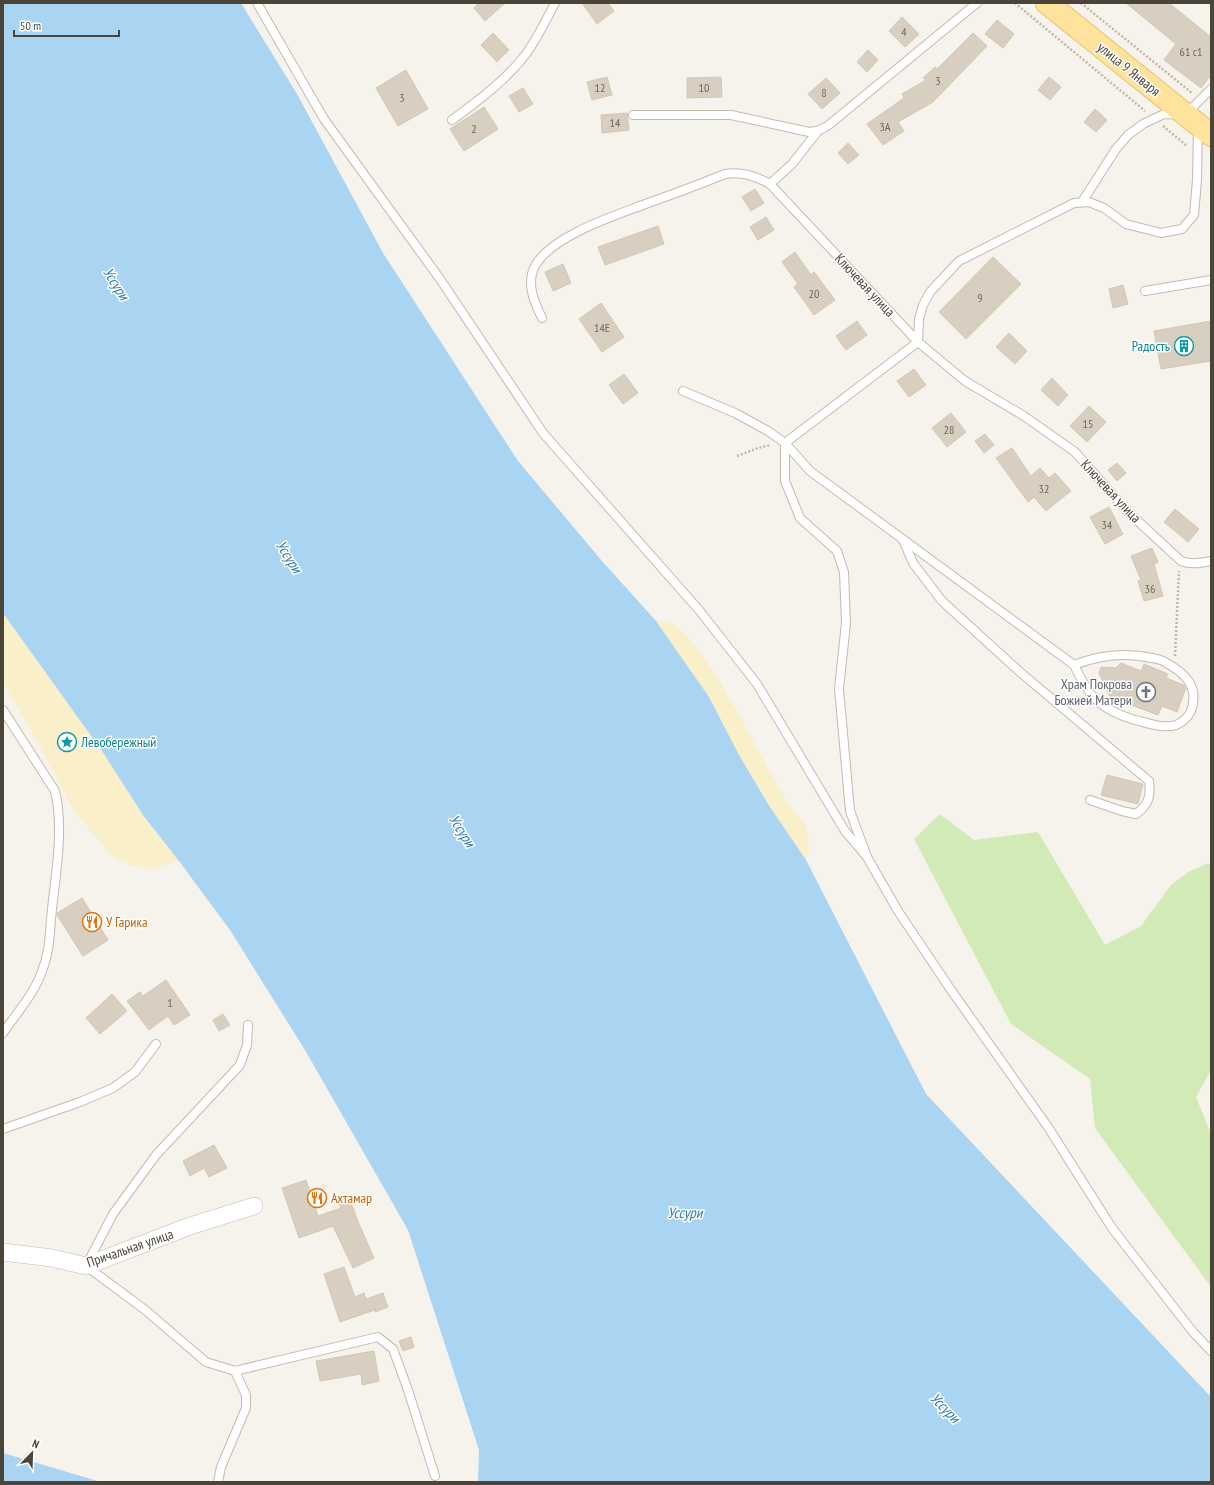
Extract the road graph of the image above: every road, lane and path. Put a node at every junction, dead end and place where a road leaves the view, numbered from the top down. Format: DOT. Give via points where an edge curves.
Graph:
graph roads {
  1 [pos="257,3"];
  2 [pos="555,3"];
  3 [pos="977,3"];
  4 [pos="1015,3"];
  5 [pos="1047,3"];
  6 [pos="1081,3"];
  7 [pos="1211,88"];
  8 [pos="1200,100"];
  9 [pos="633,115"];
  10 [pos="1154,119"];
  11 [pos="452,120"];
  12 [pos="1198,125"];
  13 [pos="818,131"];
  14 [pos="1197,155"];
  15 [pos="770,184"];
  16 [pos="1082,202"];
  17 [pos="1211,280"];
  18 [pos="1145,291"];
  19 [pos="542,318"];
  20 [pos="918,342"];
  21 [pos="682,391"];
  22 [pos="785,443"];
  23 [pos="758,448"];
  24 [pos="737,456"];
  25 [pos="903,539"];
  26 [pos="1211,561"];
  27 [pos="1178,577"];
  28 [pos="1175,657"];
  29 [pos="1074,665"];
  30 [pos="3,710"];
  31 [pos="1090,800"];
  32 [pos="867,857"];
  33 [pos="248,1025"];
  34 [pos="3,1032"];
  35 [pos="156,1044"];
  36 [pos="3,1129"];
  37 [pos="254,1206"];
  38 [pos="3,1252"];
  39 [pos="86,1266"];
  40 [pos="1211,1351"];
  41 [pos="235,1371"];
  42 [pos="435,1476"];
  43 [pos="218,1482"];
  1 -- 32 [label="lane" via="324,119 440,279 543,433 694,604 758,684 845,831"];
  2 -- 11 [label="lane" via="526,54 484,96"];
  3 -- 13 [label="lane" via="836,120"];
  4 -- 10 [label="path"];
  5 -- 12 [label="main road, улица 9 Января"];
  6 -- 8 [label="path"];
  7 -- 8 [label="lane"];
  8 -- 12 [label="lane"];
  9 -- 13 [label="lane" via="731,115 809,132"];
  10 -- 12 [label="lane" via="1164,114"];
  10 -- 14 [label="path"];
  10 -- 16 [label="lane" via="1128,135"];
  12 -- 14 [label="lane"];
  13 -- 15 [label="lane" via="792,164"];
  14 -- 16 [label="lane" via="1194,215 1182,229 1161,233 1126,224 1104,208"];
  15 -- 19 [label="lane, Ключевая улица" via="743,173 725,174 585,227 548,250 536,265 532,276 532,293"];
  15 -- 20 [label="lane, Ключевая улица"];
  16 -- 20 [label="lane" via="1074,203 960,262 930,292 923,305 919,319"];
  17 -- 18 [label="lane"];
  20 -- 22 [label="lane"];
  20 -- 26 [label="lane, Ключевая улица" via="965,382 1024,416 1075,452 1127,511 1181,561 1196,564"];
  21 -- 22 [label="lane" via="735,413"];
  22 -- 25 [label="lane" via="810,471"];
  22 -- 32 [label="lane" via="785,481 800,518 837,551 844,572 846,623 839,689 850,811"];
  23 -- 24 [label="path"];
  25 -- 29 [label="lane"];
  25 -- 31 [label="lane" via="913,563 942,602 1148,781 1150,792 1144,808 1136,814"];
  27 -- 28 [label="path"];
  29 -- 29 [label="lane" via="1088,691 1100,704 1116,714 1159,726 1177,725 1189,715 1195,701 1192,686 1183,675 1162,660 1143,656 1111,655"];
  30 -- 34 [label="lane" via="55,791 59,822 48,956 32,991"];
  32 -- 40 [label="lane" via="898,911 1048,1127 1112,1228 1193,1332"];
  33 -- 39 [label="lane" via="240,1065 156,1155 112,1214"];
  35 -- 36 [label="lane" via="135,1072 113,1088"];
  37 -- 39 [label="street, Причальная улица" via="190,1226"];
  38 -- 39 [label="street, Причальная улица" via="52,1258"];
  39 -- 41 [label="lane" via="144,1309 206,1362"];
  41 -- 42 [label="lane" via="378,1338 393,1349"];
  41 -- 43 [label="lane" via="246,1395 246,1408 221,1467"];
}
